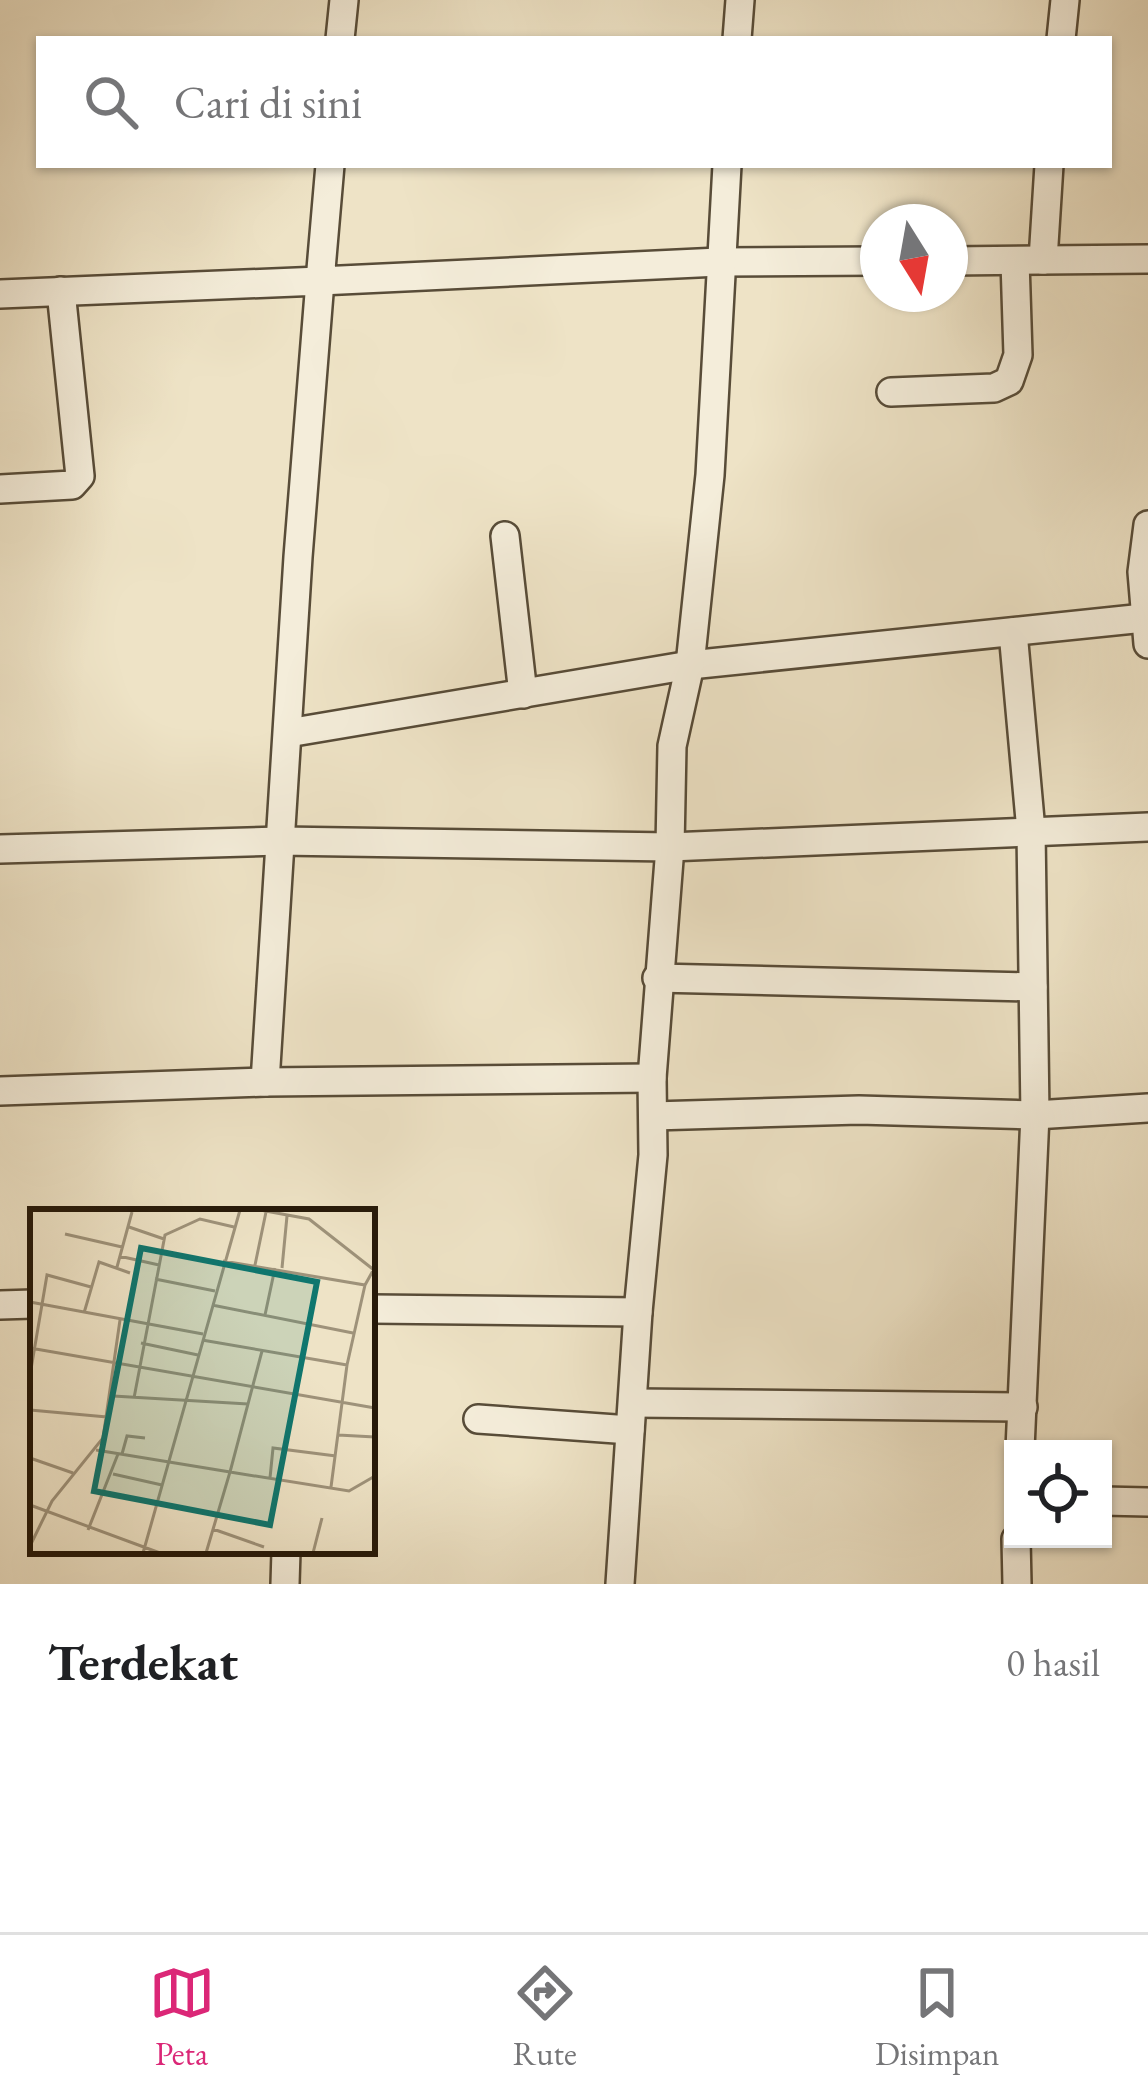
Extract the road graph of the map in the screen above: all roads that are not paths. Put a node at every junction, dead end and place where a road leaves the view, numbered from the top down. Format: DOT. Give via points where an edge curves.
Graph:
graph roads {
  1 [pos="344,0"];
  2 [pos="740,0"];
  3 [pos="1065,0"];
  4 [pos="340,36"];
  5 [pos="737,36"];
  6 [pos="1061,36"];
  7 [pos="330,168"];
  8 [pos="727,168"];
  9 [pos="1048,168"];
  10 [pos="1148,259"];
  11 [pos="860,261"];
  12 [pos="968,261"];
  13 [pos="1029,261"];
  14 [pos="719,262"];
  15 [pos="320,281"];
  16 [pos="61,291"];
  17 [pos="0,294"];
  18 [pos="891,392"];
  19 [pos="0,489"];
  20 [pos="1148,524"];
  21 [pos="505,536"];
  22 [pos="1146,631"];
  23 [pos="1013,632"];
  24 [pos="690,665"];
  25 [pos="523,694"];
  26 [pos="288,733"];
  27 [pos="1148,827"];
  28 [pos="1030,831"];
  29 [pos="280,841"];
  30 [pos="670,847"];
  31 [pos="0,849"];
  32 [pos="658,978"];
  33 [pos="1033,987"];
  34 [pos="652,1078"];
  35 [pos="265,1082"];
  36 [pos="0,1090"];
  37 [pos="1148,1108"];
  38 [pos="1035,1114"];
  39 [pos="653,1116"];
  40 [pos="30,1304"];
  41 [pos="0,1305"];
  42 [pos="375,1310"];
  43 [pos="638,1312"];
  44 [pos="1023,1407"];
  45 [pos="631,1416"];
  46 [pos="478,1419"];
  47 [pos="1021,1440"];
  48 [pos="1112,1501"];
  49 [pos="1148,1502"];
  50 [pos="1016,1548"];
  51 [pos="286,1554"];
  52 [pos="285,1584"];
  53 [pos="620,1584"];
  54 [pos="1017,1584"];
  1 -- 4 [label="street"];
  2 -- 5 [label="street"];
  3 -- 6 [label="street"];
  7 -- 15 [label="street"];
  8 -- 14 [label="street"];
  9 -- 13 [label="street"];
  10 -- 13 [label="street"];
  11 -- 14 [label="street"];
  12 -- 13 [label="street"];
  13 -- 18 [label="street" via="1009,381"];
  14 -- 15 [label="street"];
  14 -- 24 [label="street" via="710,475"];
  15 -- 16 [label="street"];
  15 -- 26 [label="street"];
  16 -- 17 [label="street"];
  16 -- 19 [label="street" via="80,476 71,485"];
  20 -- 22 [label="street"];
  21 -- 25 [label="street"];
  22 -- 23 [label="street"];
  23 -- 24 [label="street"];
  23 -- 28 [label="street"];
  24 -- 25 [label="street"];
  24 -- 30 [label="street" via="672,746"];
  25 -- 26 [label="street"];
  26 -- 29 [label="street"];
  27 -- 28 [label="street"];
  28 -- 30 [label="street"];
  28 -- 33 [label="street"];
  29 -- 30 [label="street"];
  29 -- 31 [label="street"];
  29 -- 35 [label="street"];
  30 -- 32 [label="street"];
  32 -- 33 [label="street"];
  32 -- 34 [label="street"];
  33 -- 38 [label="street"];
  34 -- 35 [label="street"];
  34 -- 39 [label="street"];
  35 -- 36 [label="street"];
  37 -- 38 [label="street"];
  38 -- 39 [label="street"];
  38 -- 44 [label="street"];
  39 -- 43 [label="street"];
  40 -- 41 [label="street"];
  42 -- 43 [label="street"];
  43 -- 45 [label="street"];
  44 -- 45 [label="street"];
  44 -- 47 [label="street"];
  45 -- 46 [label="street"];
  45 -- 53 [label="street"];
  48 -- 49 [label="street"];
  50 -- 54 [label="street"];
  51 -- 52 [label="street"];
}
